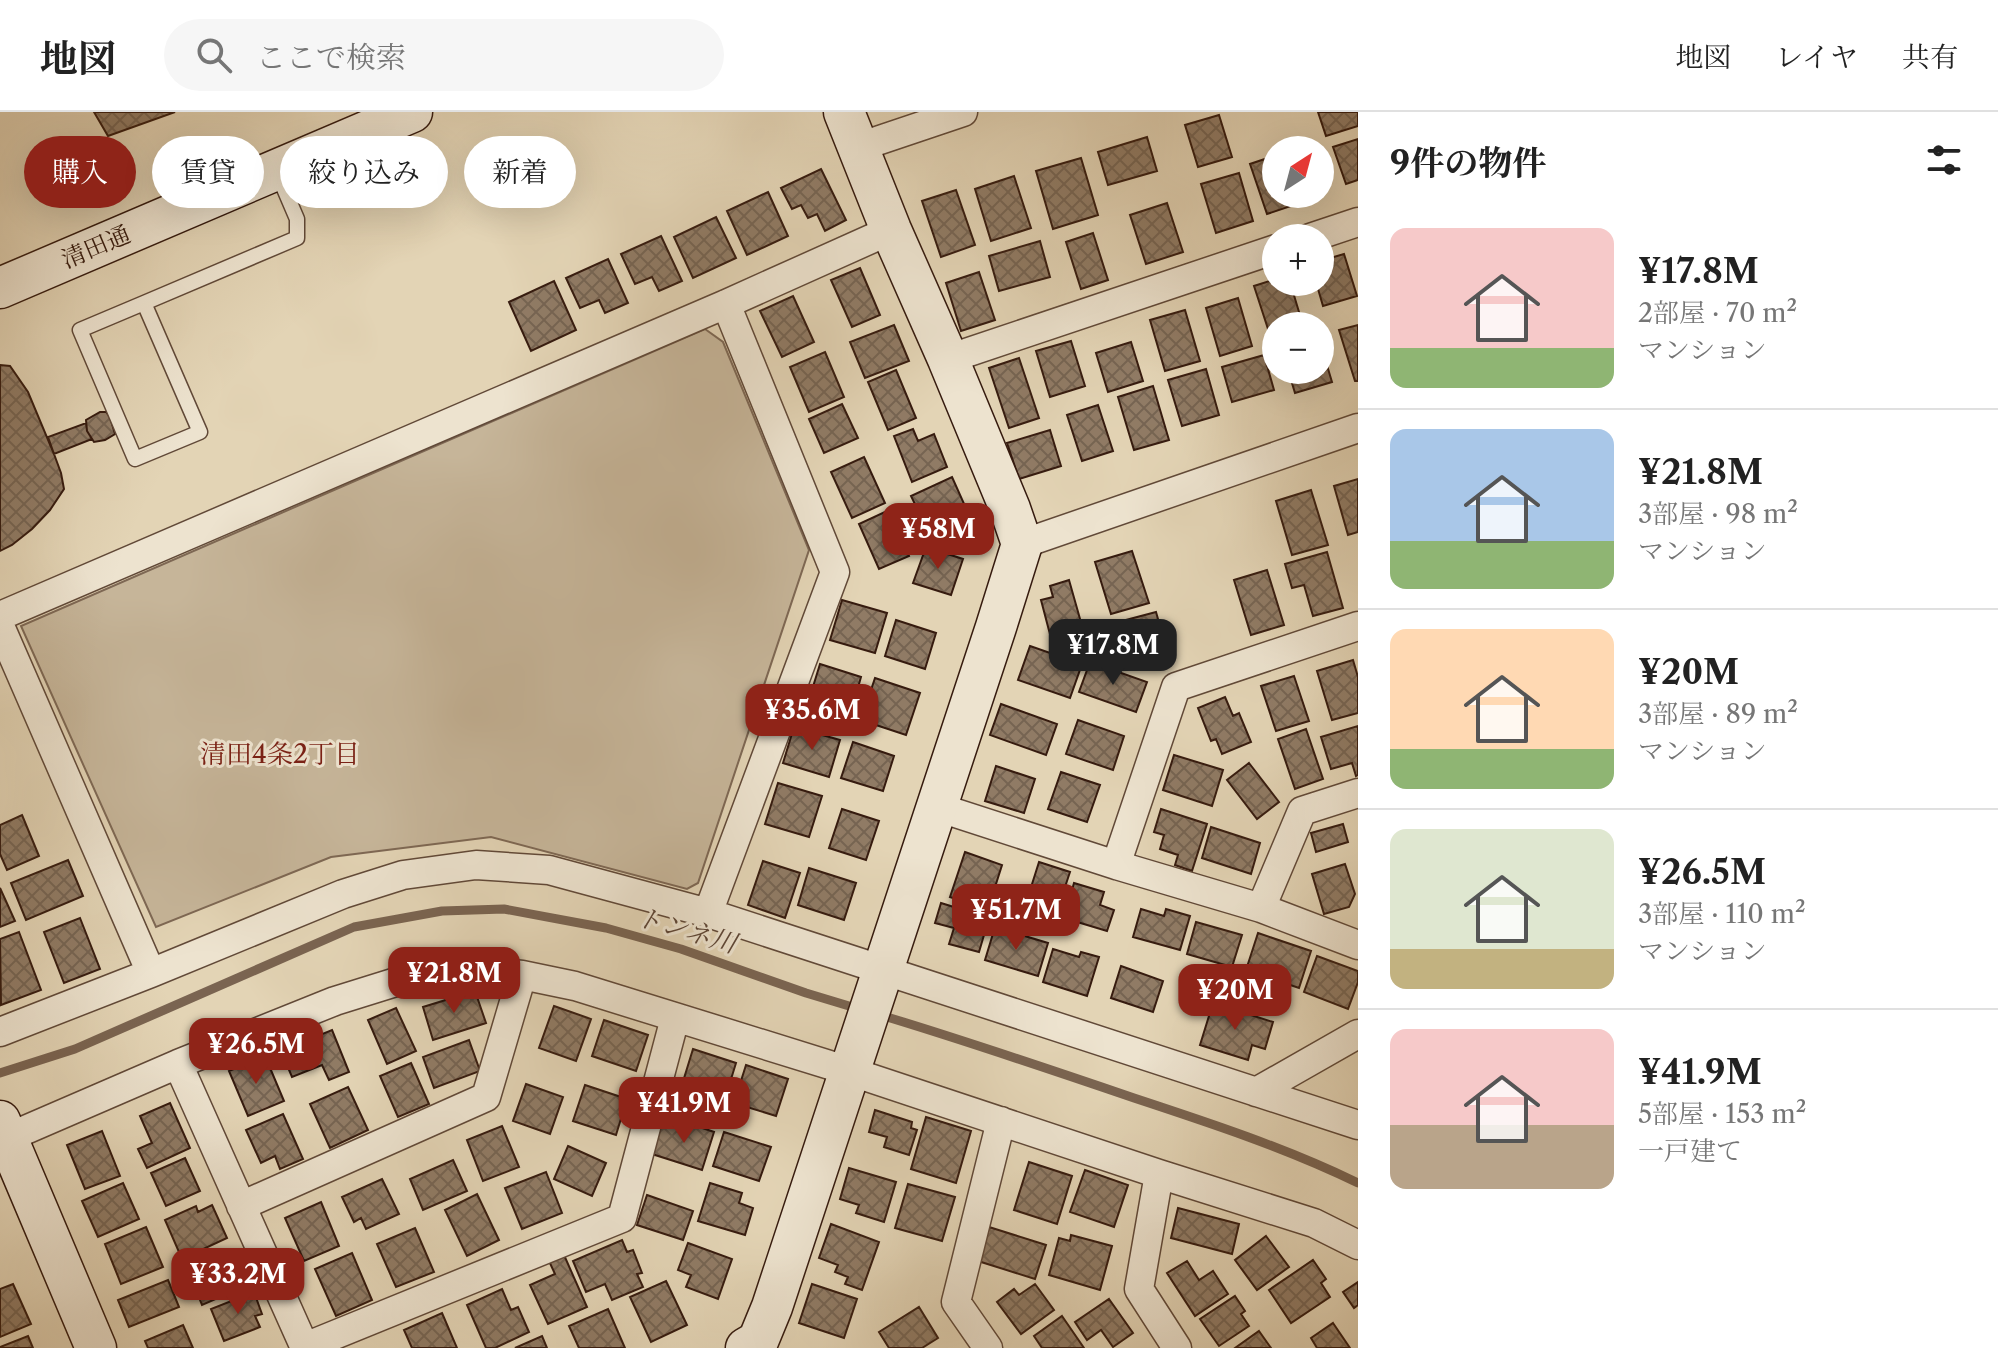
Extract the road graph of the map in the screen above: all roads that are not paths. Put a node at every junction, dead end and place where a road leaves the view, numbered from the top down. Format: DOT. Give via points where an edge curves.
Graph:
graph roads {
  1 [pos="412,112"];
  2 [pos="963,112"];
  3 [pos="851,130"];
  4 [pos="276,170"];
  5 [pos="1358,222"];
  6 [pos="891,230"];
  7 [pos="1334,230"];
  8 [pos="1262,254"];
  9 [pos="0,288"];
  10 [pos="144,303"];
  11 [pos="726,304"];
  12 [pos="948,359"];
  13 [pos="1358,428"];
  14 [pos="1022,544"];
  15 [pos="0,616"];
  16 [pos="0,626"];
  17 [pos="1358,626"];
  18 [pos="1358,793"];
  19 [pos="937,807"];
  20 [pos="1116,865"];
  21 [pos="1261,908"];
  22 [pos="708,913"];
  23 [pos="1358,945"];
  24 [pos="151,973"];
  25 [pos="522,975"];
  26 [pos="879,980"];
  27 [pos="675,1018"];
  28 [pos="0,1032"];
  29 [pos="1358,1034"];
  30 [pos="854,1056"];
  31 [pos="178,1064"];
  32 [pos="1256,1092"];
  33 [pos="1001,1121"];
  34 [pos="1358,1125"];
  35 [pos="2,1133"];
  36 [pos="1159,1174"];
  37 [pos="241,1206"];
  38 [pos="1358,1245"];
  39 [pos="756,1346"];
  40 [pos="96,1348"];
  41 [pos="305,1348"];
  42 [pos="988,1348"];
  43 [pos="1177,1348"];
  1 -- 4 [label="street, 清田通"];
  2 -- 3 [label="street"];
  3 -- 6 [label="street"];
  4 -- 9 [label="street, 清田通"];
  4 -- 10 [label="lane" via="297,219 297,238"];
  5 -- 7 [label="street"];
  6 -- 11 [label="street"];
  6 -- 12 [label="street"];
  8 -- 12 [label="street"];
  10 -- 10 [label="lane" via="200,432 135,459 80,330"];
  11 -- 15 [label="street"];
  11 -- 22 [label="street" via="835,572"];
  12 -- 14 [label="street"];
  13 -- 14 [label="street"];
  14 -- 19 [label="street"];
  16 -- 24 [label="street"];
  17 -- 20 [label="street" via="1176,687"];
  18 -- 21 [label="street" via="1302,811"];
  19 -- 20 [label="street"];
  19 -- 26 [label="street"];
  20 -- 21 [label="street"];
  21 -- 23 [label="street"];
  22 -- 24 [label="street" via="549,870 476,865 403,875 343,894"];
  22 -- 26 [label="street"];
  24 -- 28 [label="street"];
  25 -- 27 [label="street"];
  25 -- 31 [label="street" via="476,970 412,977 335,1001"];
  25 -- 37 [label="street" via="486,1097"];
  26 -- 30 [label="street"];
  26 -- 32 [label="street"];
  27 -- 30 [label="street"];
  27 -- 41 [label="street" via="622,1218"];
  29 -- 32 [label="street"];
  30 -- 33 [label="street"];
  30 -- 39 [label="street"];
  31 -- 35 [label="street"];
  31 -- 37 [label="street"];
  32 -- 34 [label="street"];
  33 -- 36 [label="street"];
  33 -- 42 [label="street" via="956,1302"];
  35 -- 40 [label="street"];
  36 -- 38 [label="street" via="1314,1223"];
  36 -- 43 [label="street" via="1139,1289"];
  37 -- 41 [label="street"];
}
